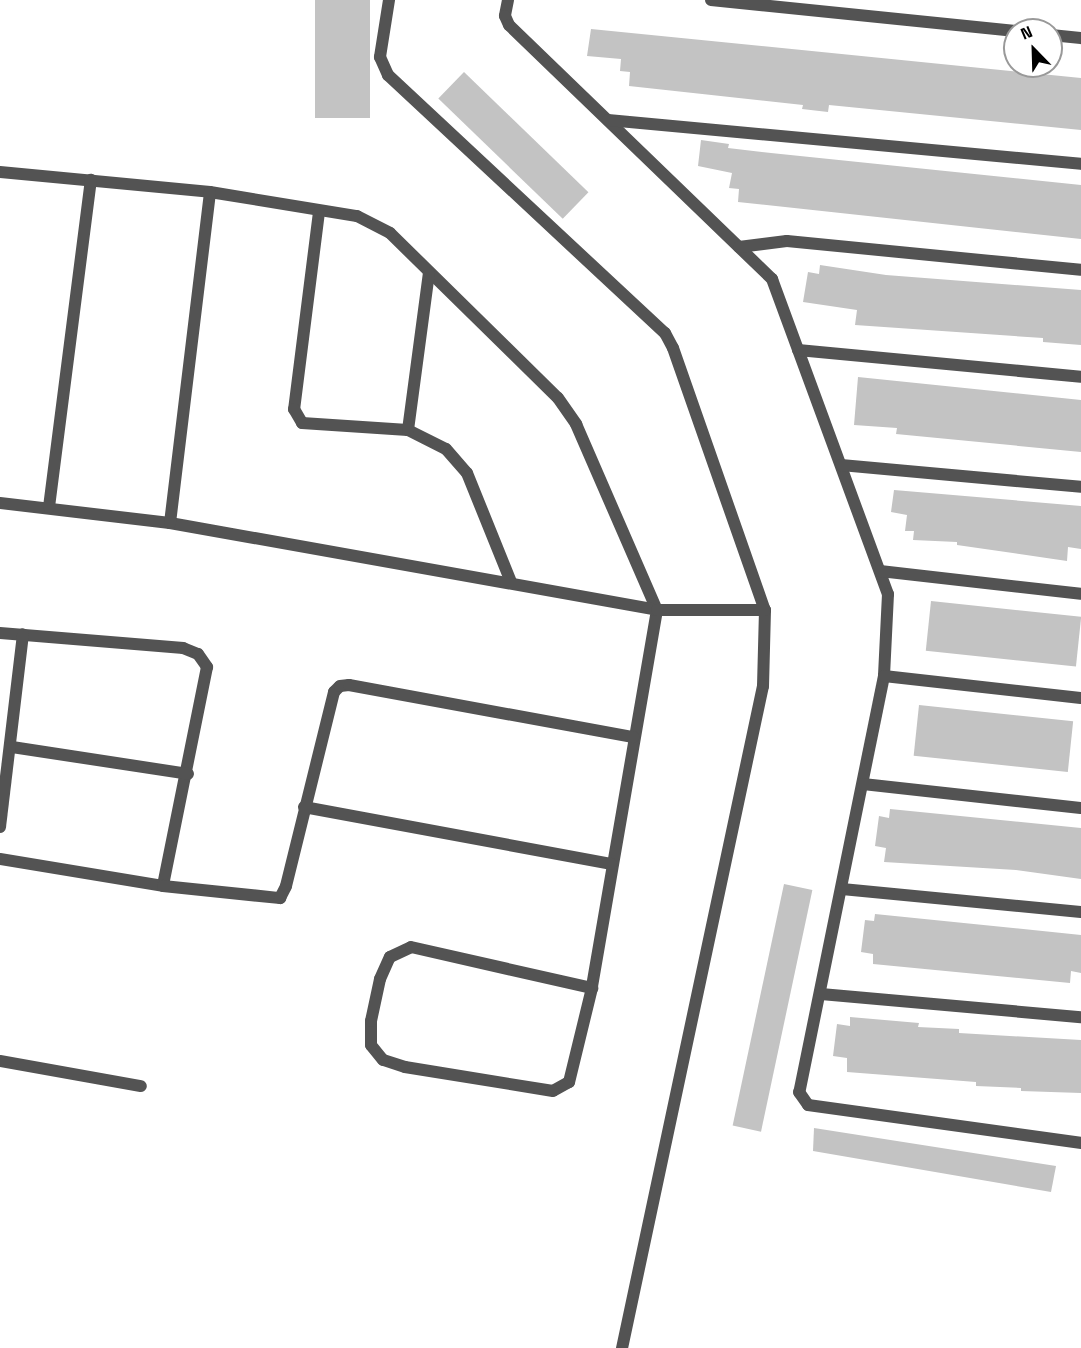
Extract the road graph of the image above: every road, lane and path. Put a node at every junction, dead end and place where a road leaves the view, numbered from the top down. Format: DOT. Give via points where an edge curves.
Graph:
graph roads {
  1 [pos="389,0"];
  2 [pos="508,0"];
  3 [pos="711,0"];
  4 [pos="1003,30"];
  5 [pos="1063,36"];
  6 [pos="1081,38"];
  7 [pos="608,120"];
  8 [pos="1081,164"];
  9 [pos="0,172"];
  10 [pos="91,180"];
  11 [pos="210,192"];
  12 [pos="319,212"];
  13 [pos="739,247"];
  14 [pos="1081,270"];
  15 [pos="429,273"];
  16 [pos="798,350"];
  17 [pos="1081,377"];
  18 [pos="408,430"];
  19 [pos="841,465"];
  20 [pos="1081,488"];
  21 [pos="0,503"];
  22 [pos="49,507"];
  23 [pos="170,523"];
  24 [pos="880,571"];
  25 [pos="511,582"];
  26 [pos="1081,594"];
  27 [pos="657,610"];
  28 [pos="765,610"];
  29 [pos="0,633"];
  30 [pos="23,634"];
  31 [pos="884,676"];
  32 [pos="1081,698"];
  33 [pos="633,737"];
  34 [pos="12,747"];
  35 [pos="188,774"];
  36 [pos="863,784"];
  37 [pos="304,807"];
  38 [pos="1081,808"];
  39 [pos="0,827"];
  40 [pos="0,859"];
  41 [pos="611,864"];
  42 [pos="163,886"];
  43 [pos="842,889"];
  44 [pos="1081,912"];
  45 [pos="592,988"];
  46 [pos="821,993"];
  47 [pos="1081,1017"];
  48 [pos="0,1061"];
  49 [pos="141,1086"];
  50 [pos="1081,1143"];
  51 [pos="622,1348"];
  1 -- 28 [label="street" via="380,57 388,75 664,333 674,348"];
  2 -- 7 [label="street" via="506,22"];
  3 -- 4 [label="street"];
  5 -- 6 [label="street"];
  7 -- 8 [label="street"];
  7 -- 13 [label="street"];
  9 -- 10 [label="street"];
  10 -- 11 [label="street"];
  10 -- 22 [label="street"];
  11 -- 12 [label="street"];
  11 -- 23 [label="street"];
  12 -- 15 [label="street" via="357,216 390,233"];
  12 -- 18 [label="street" via="294,409 302,423"];
  13 -- 14 [label="street" via="787,241"];
  13 -- 16 [label="street" via="772,279"];
  15 -- 18 [label="street"];
  15 -- 27 [label="street" via="558,398 576,423"];
  16 -- 17 [label="street"];
  16 -- 19 [label="street"];
  18 -- 25 [label="street" via="446,449 467,473"];
  19 -- 20 [label="street"];
  19 -- 24 [label="street"];
  21 -- 22 [label="street"];
  22 -- 23 [label="street"];
  23 -- 25 [label="street"];
  24 -- 26 [label="street"];
  24 -- 31 [label="street" via="888,594"];
  25 -- 27 [label="street"];
  27 -- 28 [label="street"];
  27 -- 33 [label="street"];
  28 -- 51 [label="street" via="763,686"];
  29 -- 30 [label="street"];
  30 -- 34 [label="street"];
  30 -- 35 [label="street" via="183,648 198,654 207,667"];
  31 -- 32 [label="street"];
  31 -- 36 [label="street"];
  33 -- 37 [label="street" via="340,686 334,692"];
  33 -- 41 [label="street"];
  34 -- 35 [label="street"];
  34 -- 39 [label="street"];
  35 -- 42 [label="street"];
  36 -- 38 [label="street"];
  36 -- 43 [label="street"];
  37 -- 41 [label="street"];
  37 -- 42 [label="street" via="280,898"];
  40 -- 42 [label="street"];
  41 -- 45 [label="street"];
  43 -- 44 [label="street"];
  43 -- 46 [label="street"];
  45 -- 45 [label="street" via="569,1082 553,1091 405,1067 383,1060 371,1045 371,1021 380,980 390,957 411,947"];
  46 -- 47 [label="street"];
  46 -- 50 [label="street" via="800,1083 799,1092 808,1105"];
  48 -- 49 [label="street"];
}
